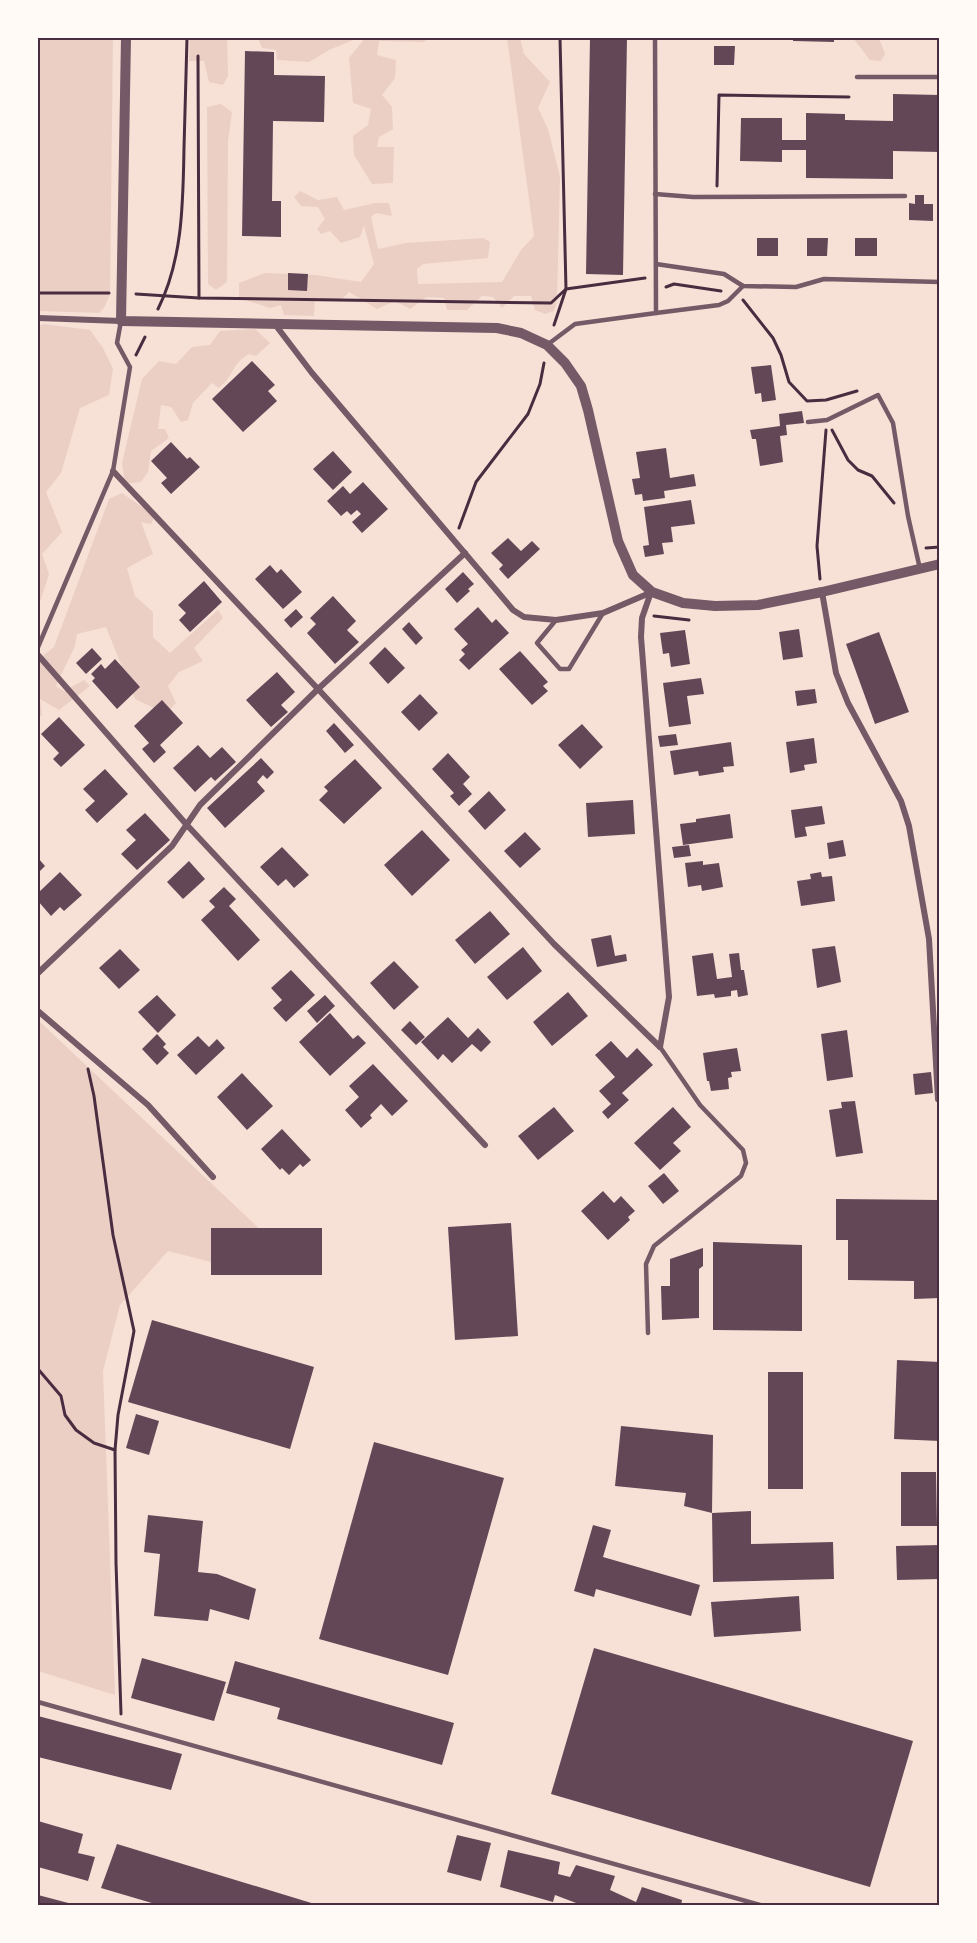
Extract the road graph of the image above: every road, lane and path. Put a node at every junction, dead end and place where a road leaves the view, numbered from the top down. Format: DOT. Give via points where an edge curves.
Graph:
graph roads {
  1 [pos="126,38"];
  2 [pos="187,38"];
  3 [pos="560,38"];
  4 [pos="655,38"];
  5 [pos="198,56"];
  6 [pos="857,77"];
  7 [pos="939,77"];
  8 [pos="849,97"];
  9 [pos="656,194"];
  10 [pos="717,196"];
  11 [pos="904,196"];
  12 [pos="179,244"];
  13 [pos="656,264"];
  14 [pos="656,277"];
  15 [pos="939,282"];
  16 [pos="743,285"];
  17 [pos="566,289"];
  18 [pos="656,291"];
  19 [pos="38,293"];
  20 [pos="121,294"];
  21 [pos="735,294"];
  22 [pos="199,298"];
  23 [pos="656,313"];
  24 [pos="38,318"];
  25 [pos="121,321"];
  26 [pos="274,323"];
  27 [pos="547,345"];
  28 [pos="861,391"];
  29 [pos="827,420"];
  30 [pos="808,422"];
  31 [pos="113,471"];
  32 [pos="908,516"];
  33 [pos="455,542"];
  34 [pos="919,544"];
  35 [pos="939,547"];
  36 [pos="465,553"];
  37 [pos="939,564"];
  38 [pos="920,569"];
  39 [pos="651,592"];
  40 [pos="822,592"];
  41 [pos="603,613"];
  42 [pos="555,620"];
  43 [pos="38,647"];
  44 [pos="38,655"];
  45 [pos="318,689"];
  46 [pos="186,824"];
  47 [pos="38,973"];
  48 [pos="38,1011"];
  49 [pos="660,1047"];
  50 [pos="84,1050"];
  51 [pos="938,1099"];
  52 [pos="485,1145"];
  53 [pos="213,1177"];
  54 [pos="648,1333"];
  55 [pos="38,1369"];
  56 [pos="115,1450"];
  57 [pos="38,1702"];
  58 [pos="122,1726"];
  59 [pos="764,1905"];
  1 -- 20 [label="street"];
  2 -- 12 [label="path"];
  3 -- 17 [label="path"];
  4 -- 9 [label="lane"];
  5 -- 22 [label="path"];
  6 -- 7 [label="lane"];
  8 -- 10 [label="path" via="719,95"];
  9 -- 10 [label="lane"];
  9 -- 13 [label="lane"];
  10 -- 11 [label="lane"];
  13 -- 14 [label="lane"];
  13 -- 16 [label="lane" via="724,274"];
  14 -- 17 [label="path"];
  14 -- 18 [label="lane"];
  15 -- 16 [label="lane" via="824,279 796,287"];
  16 -- 21 [label="lane"];
  17 -- 22 [label="path" via="551,303"];
  17 -- 27 [label="path"];
  18 -- 21 [label="path" via="674,284"];
  18 -- 23 [label="lane"];
  19 -- 20 [label="path"];
  20 -- 22 [label="path"];
  20 -- 25 [label="street"];
  21 -- 23 [label="lane" via="719,305"];
  21 -- 28 [label="path" via="772,338 782,355 789,382 807,401"];
  23 -- 27 [label="lane" via="575,324"];
  24 -- 25 [label="street"];
  25 -- 26 [label="street"];
  25 -- 31 [label="lane" via="117,343 130,368"];
  26 -- 27 [label="street" via="497,328"];
  26 -- 33 [label="street"];
  27 -- 33 [label="path" via="540,384 528,414 476,482"];
  27 -- 39 [label="street" via="581,386 618,541 633,575"];
  29 -- 30 [label="lane"];
  29 -- 32 [label="path" via="848,460 872,476"];
  29 -- 32 [label="lane" via="878,394 898,442"];
  29 -- 40 [label="path" via="817,546"];
  31 -- 43 [label="lane"];
  31 -- 45 [label="street"];
  32 -- 38 [label="lane"];
  33 -- 36 [label="street"];
  34 -- 35 [label="path" via="930,549"];
  36 -- 42 [label="street" via="513,610 524,618"];
  36 -- 45 [label="street"];
  37 -- 38 [label="street"];
  38 -- 40 [label="street"];
  39 -- 40 [label="street" via="683,603 715,606 758,605"];
  39 -- 41 [label="street"];
  39 -- 49 [label="street" via="642,618 641,637 669,997"];
  40 -- 51 [label="street" via="836,673 901,801 909,826 929,939"];
  41 -- 42 [label="street"];
  41 -- 42 [label="lane" via="569,669 560,669 537,643"];
  44 -- 46 [label="street"];
  45 -- 46 [label="street" via="200,805"];
  45 -- 49 [label="street" via="554,944"];
  46 -- 47 [label="street" via="172,846"];
  46 -- 52 [label="street"];
  48 -- 50 [label="street"];
  49 -- 54 [label="lane" via="700,1105 743,1150 746,1163 741,1176 654,1246 646,1264"];
  50 -- 53 [label="street" via="148,1105"];
  50 -- 56 [label="path" via="113,1235 134,1331"];
  55 -- 56 [label="path" via="61,1396 65,1415 76,1430 94,1443"];
  56 -- 58 [label="path"];
  57 -- 58 [label="lane"];
  58 -- 59 [label="lane"];
}
